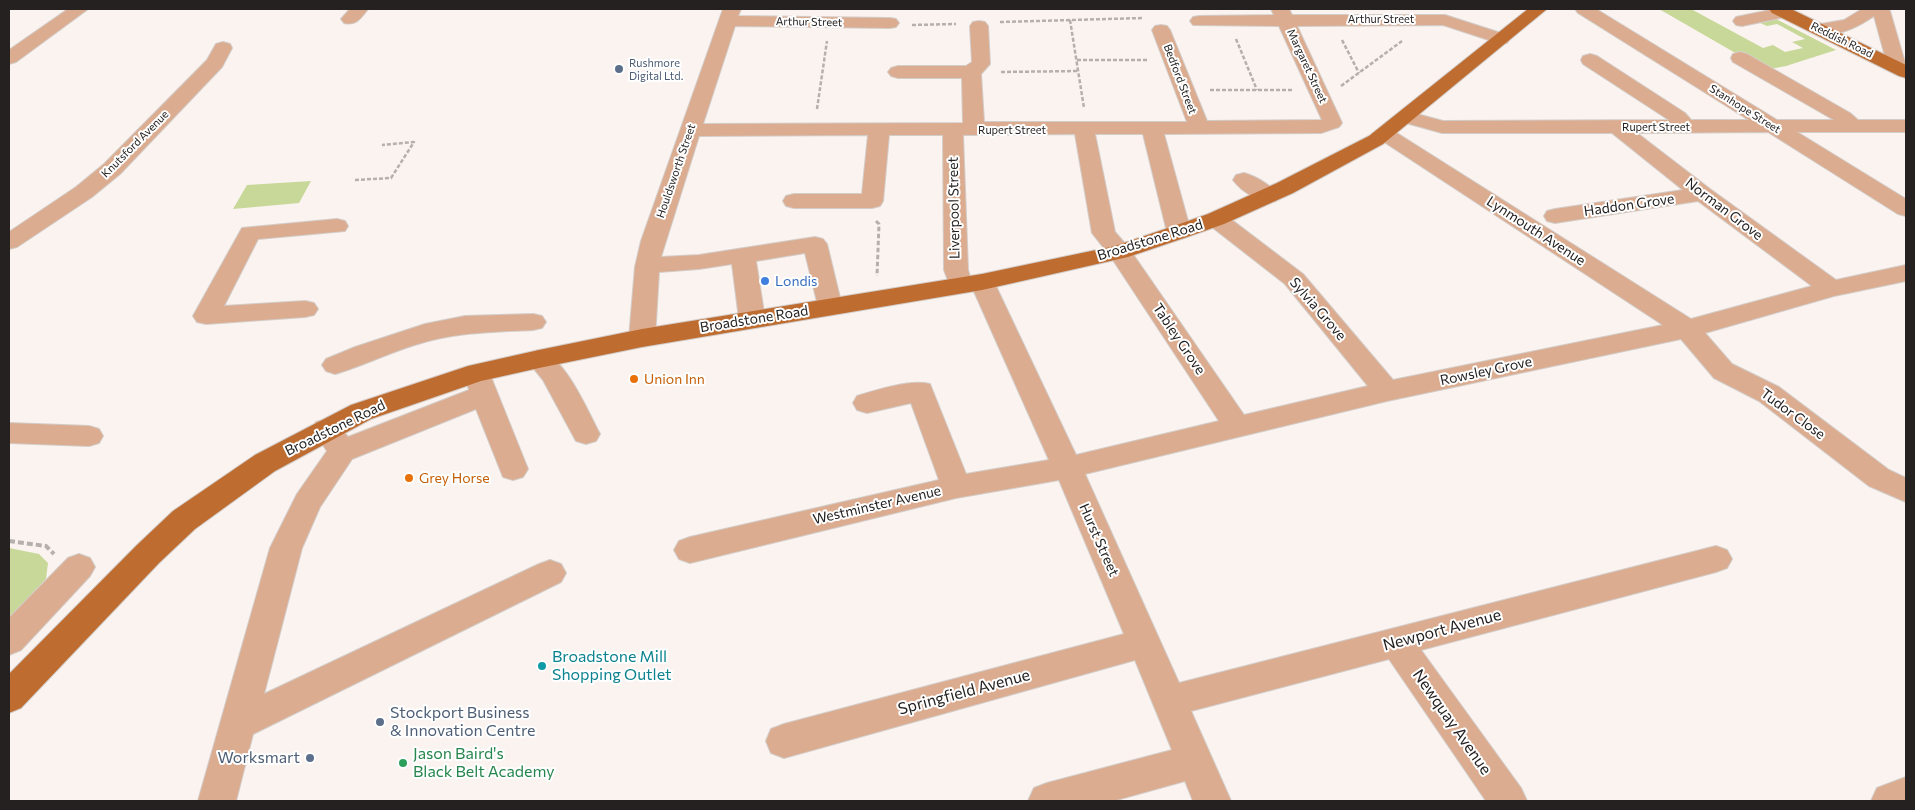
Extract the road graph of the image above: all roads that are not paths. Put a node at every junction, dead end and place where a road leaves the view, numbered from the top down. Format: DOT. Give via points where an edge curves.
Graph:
graph roads {
  1 [pos="79,9"];
  2 [pos="1538,9"];
  3 [pos="1584,9"];
  4 [pos="1781,10"];
  5 [pos="1878,12"];
  6 [pos="1282,14"];
  7 [pos="1392,14"];
  8 [pos="730,15"];
  9 [pos="1199,21"];
  10 [pos="1742,21"];
  11 [pos="890,23"];
  12 [pos="980,24"];
  13 [pos="1154,24"];
  14 [pos="1821,30"];
  15 [pos="1501,39"];
  16 [pos="1842,40"];
  17 [pos="223,48"];
  18 [pos="9,58"];
  19 [pos="1740,58"];
  20 [pos="1590,60"];
  21 [pos="1902,70"];
  22 [pos="898,72"];
  23 [pos="971,72"];
  24 [pos="1620,108"];
  25 [pos="1406,117"];
  26 [pos="1332,123"];
  27 [pos="1686,126"];
  28 [pos="1773,126"];
  29 [pos="1853,126"];
  30 [pos="1906,126"];
  31 [pos="1086,129"];
  32 [pos="1152,129"];
  33 [pos="1200,129"];
  34 [pos="690,130"];
  35 [pos="879,130"];
  36 [pos="963,130"];
  37 [pos="1385,134"];
  38 [pos="1244,180"];
  39 [pos="1702,194"];
  40 [pos="1268,196"];
  41 [pos="794,201"];
  42 [pos="1906,208"];
  43 [pos="1555,216"];
  44 [pos="1216,219"];
  45 [pos="337,226"];
  46 [pos="1179,232"];
  47 [pos="9,242"];
  48 [pos="1120,252"];
  49 [pos="742,255"];
  50 [pos="648,265"];
  51 [pos="1906,272"];
  52 [pos="971,283"];
  53 [pos="1832,289"];
  54 [pos="830,306"];
  55 [pos="305,308"];
  56 [pos="752,319"];
  57 [pos="533,322"];
  58 [pos="1687,329"];
  59 [pos="642,338"];
  60 [pos="539,359"];
  61 [pos="335,365"];
  62 [pos="480,384"];
  63 [pos="1388,391"];
  64 [pos="867,403"];
  65 [pos="1237,426"];
  66 [pos="9,433"];
  67 [pos="586,434"];
  68 [pos="90,436"];
  69 [pos="334,440"];
  70 [pos="1066,468"];
  71 [pos="513,469"];
  72 [pos="956,487"];
  73 [pos="1906,491"];
  74 [pos="690,550"];
  75 [pos="1716,560"];
  76 [pos="69,563"];
  77 [pos="550,573"];
  78 [pos="9,640"];
  79 [pos="1396,642"];
  80 [pos="1144,643"];
  81 [pos="14,686"];
  82 [pos="1169,701"];
  83 [pos="237,724"];
  84 [pos="784,741"];
  85 [pos="1195,761"];
  86 [pos="1906,795"];
  87 [pos="217,801"];
  88 [pos="1047,801"];
  89 [pos="1212,801"];
  90 [pos="1508,801"];
  91 [pos="1890,801"];
  1 -- 18 [label="street"];
  2 -- 15 [label="main road, Broadstone Road"];
  3 -- 28 [label="street, Stanhope Street"];
  4 -- 10 [label="street"];
  4 -- 14 [label="main road, Reddish Road"];
  5 -- 14 [label="street" via="1849,25"];
  5 -- 16 [label="street" via="1875,33"];
  5 -- 21 [label="street"];
  6 -- 7 [label="street, Arthur Street" via="1331,19"];
  6 -- 9 [label="street, Arthur Street"];
  6 -- 26 [label="street, Margaret Street"];
  7 -- 15 [label="street, Arthur Street" via="1445,20"];
  8 -- 11 [label="street, Arthur Street"];
  8 -- 34 [label="street, Houldsworth Street"];
  12 -- 23 [label="street" via="982,64"];
  13 -- 33 [label="street, Bedford Street" via="1173,60"];
  14 -- 16 [label="main road, Reddish Road"];
  15 -- 25 [label="main road, Broadstone Road"];
  16 -- 21 [label="main road, Reddish Road"];
  17 -- 47 [label="street, Knutsford Avenue" via="215,63 112,169"];
  19 -- 29 [label="street"];
  20 -- 27 [label="street" via="1678,117"];
  22 -- 23 [label="street"];
  23 -- 36 [label="street, Liverpool Street"];
  24 -- 25 [label="street, Rupert Street" via="1442,127"];
  24 -- 27 [label="street, Rupert Street" via="1643,127"];
  24 -- 39 [label="street, Norman Grove"];
  25 -- 37 [label="main road, Broadstone Road"];
  26 -- 33 [label="street, Rupert Street" via="1321,128"];
  27 -- 28 [label="street, Rupert Street"];
  28 -- 29 [label="street, Rupert Street"];
  28 -- 42 [label="street, Stanhope Street"];
  29 -- 30 [label="street, Rupert Street"];
  31 -- 32 [label="street, Rupert Street"];
  31 -- 36 [label="street, Rupert Street"];
  31 -- 48 [label="street, Tabley Grove" via="1104,233"];
  32 -- 33 [label="street, Rupert Street"];
  32 -- 46 [label="street"];
  34 -- 35 [label="street, Rupert Street"];
  34 -- 50 [label="street, Houldsworth Street"];
  35 -- 36 [label="street, Rupert Street"];
  35 -- 41 [label="street" via="872,208"];
  36 -- 52 [label="street, Liverpool Street" via="956,270"];
  37 -- 40 [label="main road, Broadstone Road"];
  37 -- 58 [label="street, Lynmouth Avenue"];
  38 -- 40 [label="street"];
  39 -- 43 [label="street, Haddon Grove"];
  39 -- 53 [label="street, Norman Grove"];
  40 -- 44 [label="main road, Broadstone Road"];
  44 -- 46 [label="main road, Broadstone Road"];
  44 -- 63 [label="street, Sylvia Grove" via="1294,279"];
  45 -- 55 [label="street" via="250,233 206,316"];
  46 -- 48 [label="main road, Broadstone Road"];
  48 -- 52 [label="main road, Broadstone Road"];
  48 -- 65 [label="street, Tabley Grove"];
  49 -- 50 [label="street"];
  49 -- 54 [label="street" via="814,244"];
  49 -- 56 [label="street"];
  50 -- 59 [label="street, Houldsworth Street"];
  51 -- 53 [label="street, Rowsley Grove"];
  52 -- 54 [label="main road, Broadstone Road"];
  52 -- 70 [label="street, Hurst Street"];
  53 -- 58 [label="street, Rowsley Grove"];
  54 -- 56 [label="main road, Broadstone Road"];
  56 -- 59 [label="main road, Broadstone Road"];
  57 -- 61 [label="street" via="457,326 410,337"];
  58 -- 63 [label="street, Rowsley Grove"];
  58 -- 73 [label="street, Tudor Close" via="1723,371 1769,394 1879,478"];
  59 -- 60 [label="main road, Broadstone Road"];
  60 -- 62 [label="main road, Broadstone Road"];
  60 -- 67 [label="street" via="553,374"];
  62 -- 69 [label="street"];
  62 -- 71 [label="street"];
  63 -- 65 [label="street, Rowsley Grove"];
  64 -- 72 [label="street" via="920,391"];
  65 -- 70 [label="street, Rowsley Grove"];
  66 -- 68 [label="street"];
  69 -- 81 [label="main road, Broadstone Road" via="265,463 184,520"];
  69 -- 83 [label="street" via="286,548"];
  70 -- 72 [label="street, Westminster Avenue"];
  70 -- 80 [label="street, Hurst Street"];
  72 -- 74 [label="street, Westminster Avenue"];
  75 -- 79 [label="street, Newport Avenue"];
  76 -- 78 [label="street"];
  77 -- 83 [label="street"];
  79 -- 82 [label="street, Newport Avenue"];
  79 -- 90 [label="street, Newquay Avenue"];
  80 -- 82 [label="street, Hurst Street"];
  80 -- 84 [label="street, Springfield Avenue"];
  82 -- 85 [label="street, Hurst Street"];
  83 -- 87 [label="street"];
  85 -- 88 [label="street"];
  85 -- 89 [label="street, Hurst Street"];
  86 -- 91 [label="street"];
}
